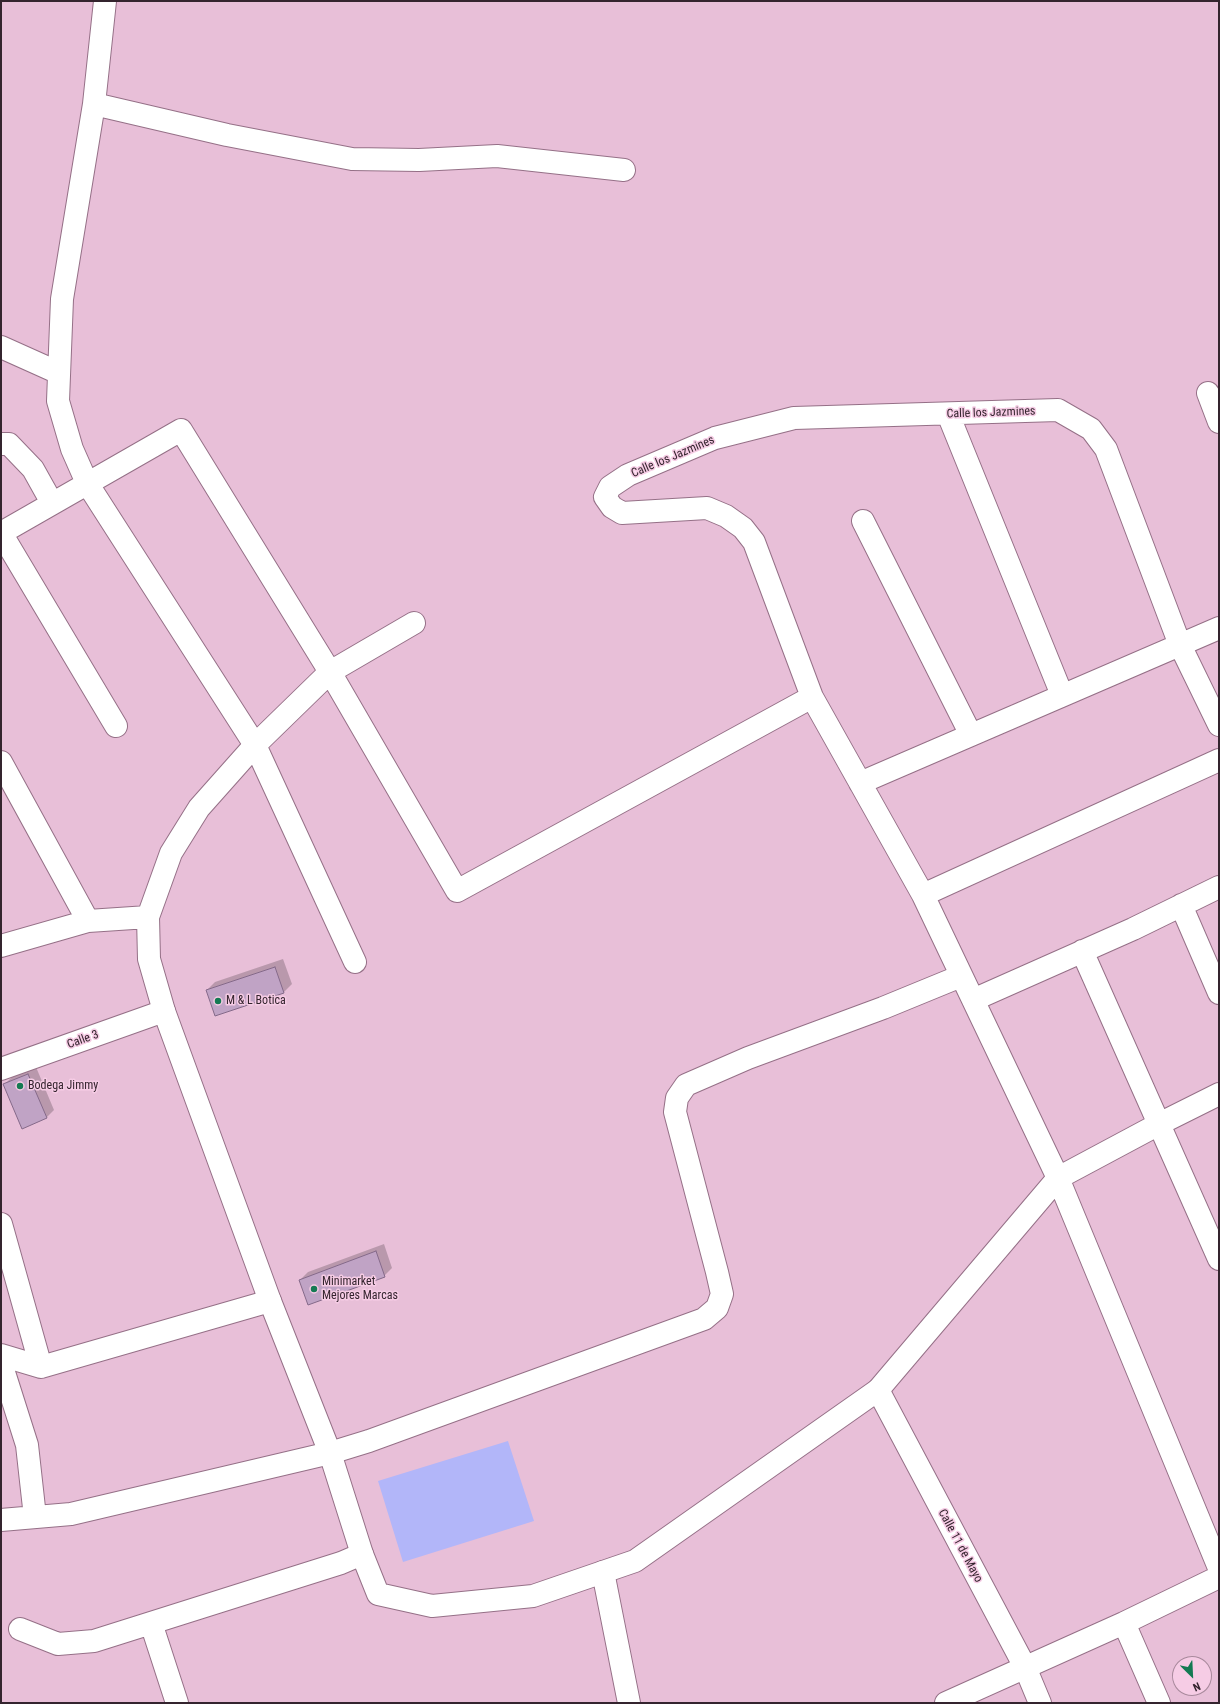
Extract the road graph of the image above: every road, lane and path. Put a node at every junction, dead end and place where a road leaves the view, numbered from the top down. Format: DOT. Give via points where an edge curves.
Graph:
graph roads {
  1 [pos="105,1"];
  2 [pos="94,104"];
  3 [pos="624,170"];
  4 [pos="1,347"];
  5 [pos="59,373"];
  6 [pos="1208,393"];
  7 [pos="948,414"];
  8 [pos="1219,422"];
  9 [pos="1,444"];
  10 [pos="87,483"];
  11 [pos="52,503"];
  12 [pos="863,521"];
  13 [pos="1,533"];
  14 [pos="414,623"];
  15 [pos="1219,628"];
  16 [pos="1180,645"];
  17 [pos="330,672"];
  18 [pos="1062,695"];
  19 [pos="812,696"];
  20 [pos="1219,725"];
  21 [pos="116,726"];
  22 [pos="971,735"];
  23 [pos="255,745"];
  24 [pos="1219,760"];
  25 [pos="1,762"];
  26 [pos="860,783"];
  27 [pos="1219,887"];
  28 [pos="922,895"];
  29 [pos="1181,905"];
  30 [pos="148,917"];
  31 [pos="88,921"];
  32 [pos="1,946"];
  33 [pos="1082,951"];
  34 [pos="355,962"];
  35 [pos="961,976"];
  36 [pos="1219,993"];
  37 [pos="973,1000"];
  38 [pos="164,1011"];
  39 [pos="1,1069"];
  40 [pos="1219,1094"];
  41 [pos="1158,1124"];
  42 [pos="1058,1178"];
  43 [pos="1,1224"];
  44 [pos="1219,1260"];
  45 [pos="270,1301"];
  46 [pos="1,1354"];
  47 [pos="1,1363"];
  48 [pos="41,1367"];
  49 [pos="878,1390"];
  50 [pos="330,1453"];
  51 [pos="35,1517"];
  52 [pos="1,1520"];
  53 [pos="362,1554"];
  54 [pos="1219,1568"];
  55 [pos="603,1572"];
  56 [pos="1219,1577"];
  57 [pos="151,1623"];
  58 [pos="1124,1623"];
  59 [pos="20,1629"];
  60 [pos="1025,1667"];
  61 [pos="177,1703"];
  62 [pos="630,1703"];
  63 [pos="946,1703"];
  64 [pos="1040,1703"];
  65 [pos="1159,1703"];
  1 -- 2 [label="street"];
  2 -- 3 [label="street" via="227,135 352,159 419,160 497,156"];
  2 -- 5 [label="street" via="62,299"];
  4 -- 5 [label="street"];
  5 -- 10 [label="street" via="58,401 72,449"];
  6 -- 8 [label="street"];
  7 -- 16 [label="street, Calle los Jazmines" via="1058,410 1091,429 1106,449"];
  7 -- 18 [label="street"];
  7 -- 19 [label="street, Calle los Jazmines" via="794,418 715,438 628,475 610,487 605,497 612,508 622,512 707,508 726,516 743,528 754,542"];
  9 -- 11 [label="street" via="9,444 33,469"];
  10 -- 11 [label="street"];
  10 -- 17 [label="street" via="181,430"];
  10 -- 23 [label="street"];
  11 -- 13 [label="street"];
  12 -- 22 [label="street"];
  13 -- 21 [label="street"];
  14 -- 17 [label="street"];
  15 -- 16 [label="street"];
  16 -- 18 [label="street"];
  16 -- 20 [label="street, Calle los Jazmines"];
  17 -- 19 [label="street" via="457,891"];
  17 -- 23 [label="street"];
  18 -- 22 [label="street"];
  19 -- 26 [label="street"];
  22 -- 26 [label="street"];
  23 -- 30 [label="street" via="199,808 171,853"];
  23 -- 34 [label="street"];
  24 -- 28 [label="street"];
  25 -- 31 [label="street"];
  26 -- 28 [label="street"];
  27 -- 29 [label="street"];
  28 -- 35 [label="street"];
  29 -- 33 [label="street"];
  29 -- 36 [label="street"];
  30 -- 31 [label="street"];
  30 -- 38 [label="street" via="149,959"];
  31 -- 32 [label="street"];
  33 -- 37 [label="street"];
  33 -- 41 [label="street"];
  35 -- 37 [label="street"];
  35 -- 50 [label="street" via="748,1058 686,1086 677,1098 675,1112 722,1294 717,1308 704,1319"];
  37 -- 42 [label="street"];
  38 -- 39 [label="street, Calle 3"];
  38 -- 45 [label="street"];
  40 -- 41 [label="street"];
  41 -- 42 [label="street"];
  41 -- 44 [label="street"];
  42 -- 49 [label="street"];
  42 -- 54 [label="street"];
  43 -- 48 [label="street"];
  45 -- 48 [label="street"];
  45 -- 50 [label="street"];
  46 -- 48 [label="street"];
  47 -- 51 [label="street" via="27,1445"];
  49 -- 55 [label="street" via="635,1561"];
  49 -- 60 [label="street, Calle 11 de Mayo"];
  50 -- 51 [label="street" via="71,1514"];
  50 -- 53 [label="street"];
  51 -- 52 [label="street"];
  53 -- 55 [label="street" via="378,1594 432,1606 534,1596"];
  53 -- 57 [label="street" via="341,1563"];
  55 -- 62 [label="street"];
  56 -- 58 [label="street"];
  57 -- 59 [label="street" via="94,1641 58,1644"];
  57 -- 61 [label="street"];
  58 -- 60 [label="street"];
  58 -- 65 [label="street"];
  60 -- 63 [label="street"];
  60 -- 64 [label="street, Calle 11 de Mayo"];
}
